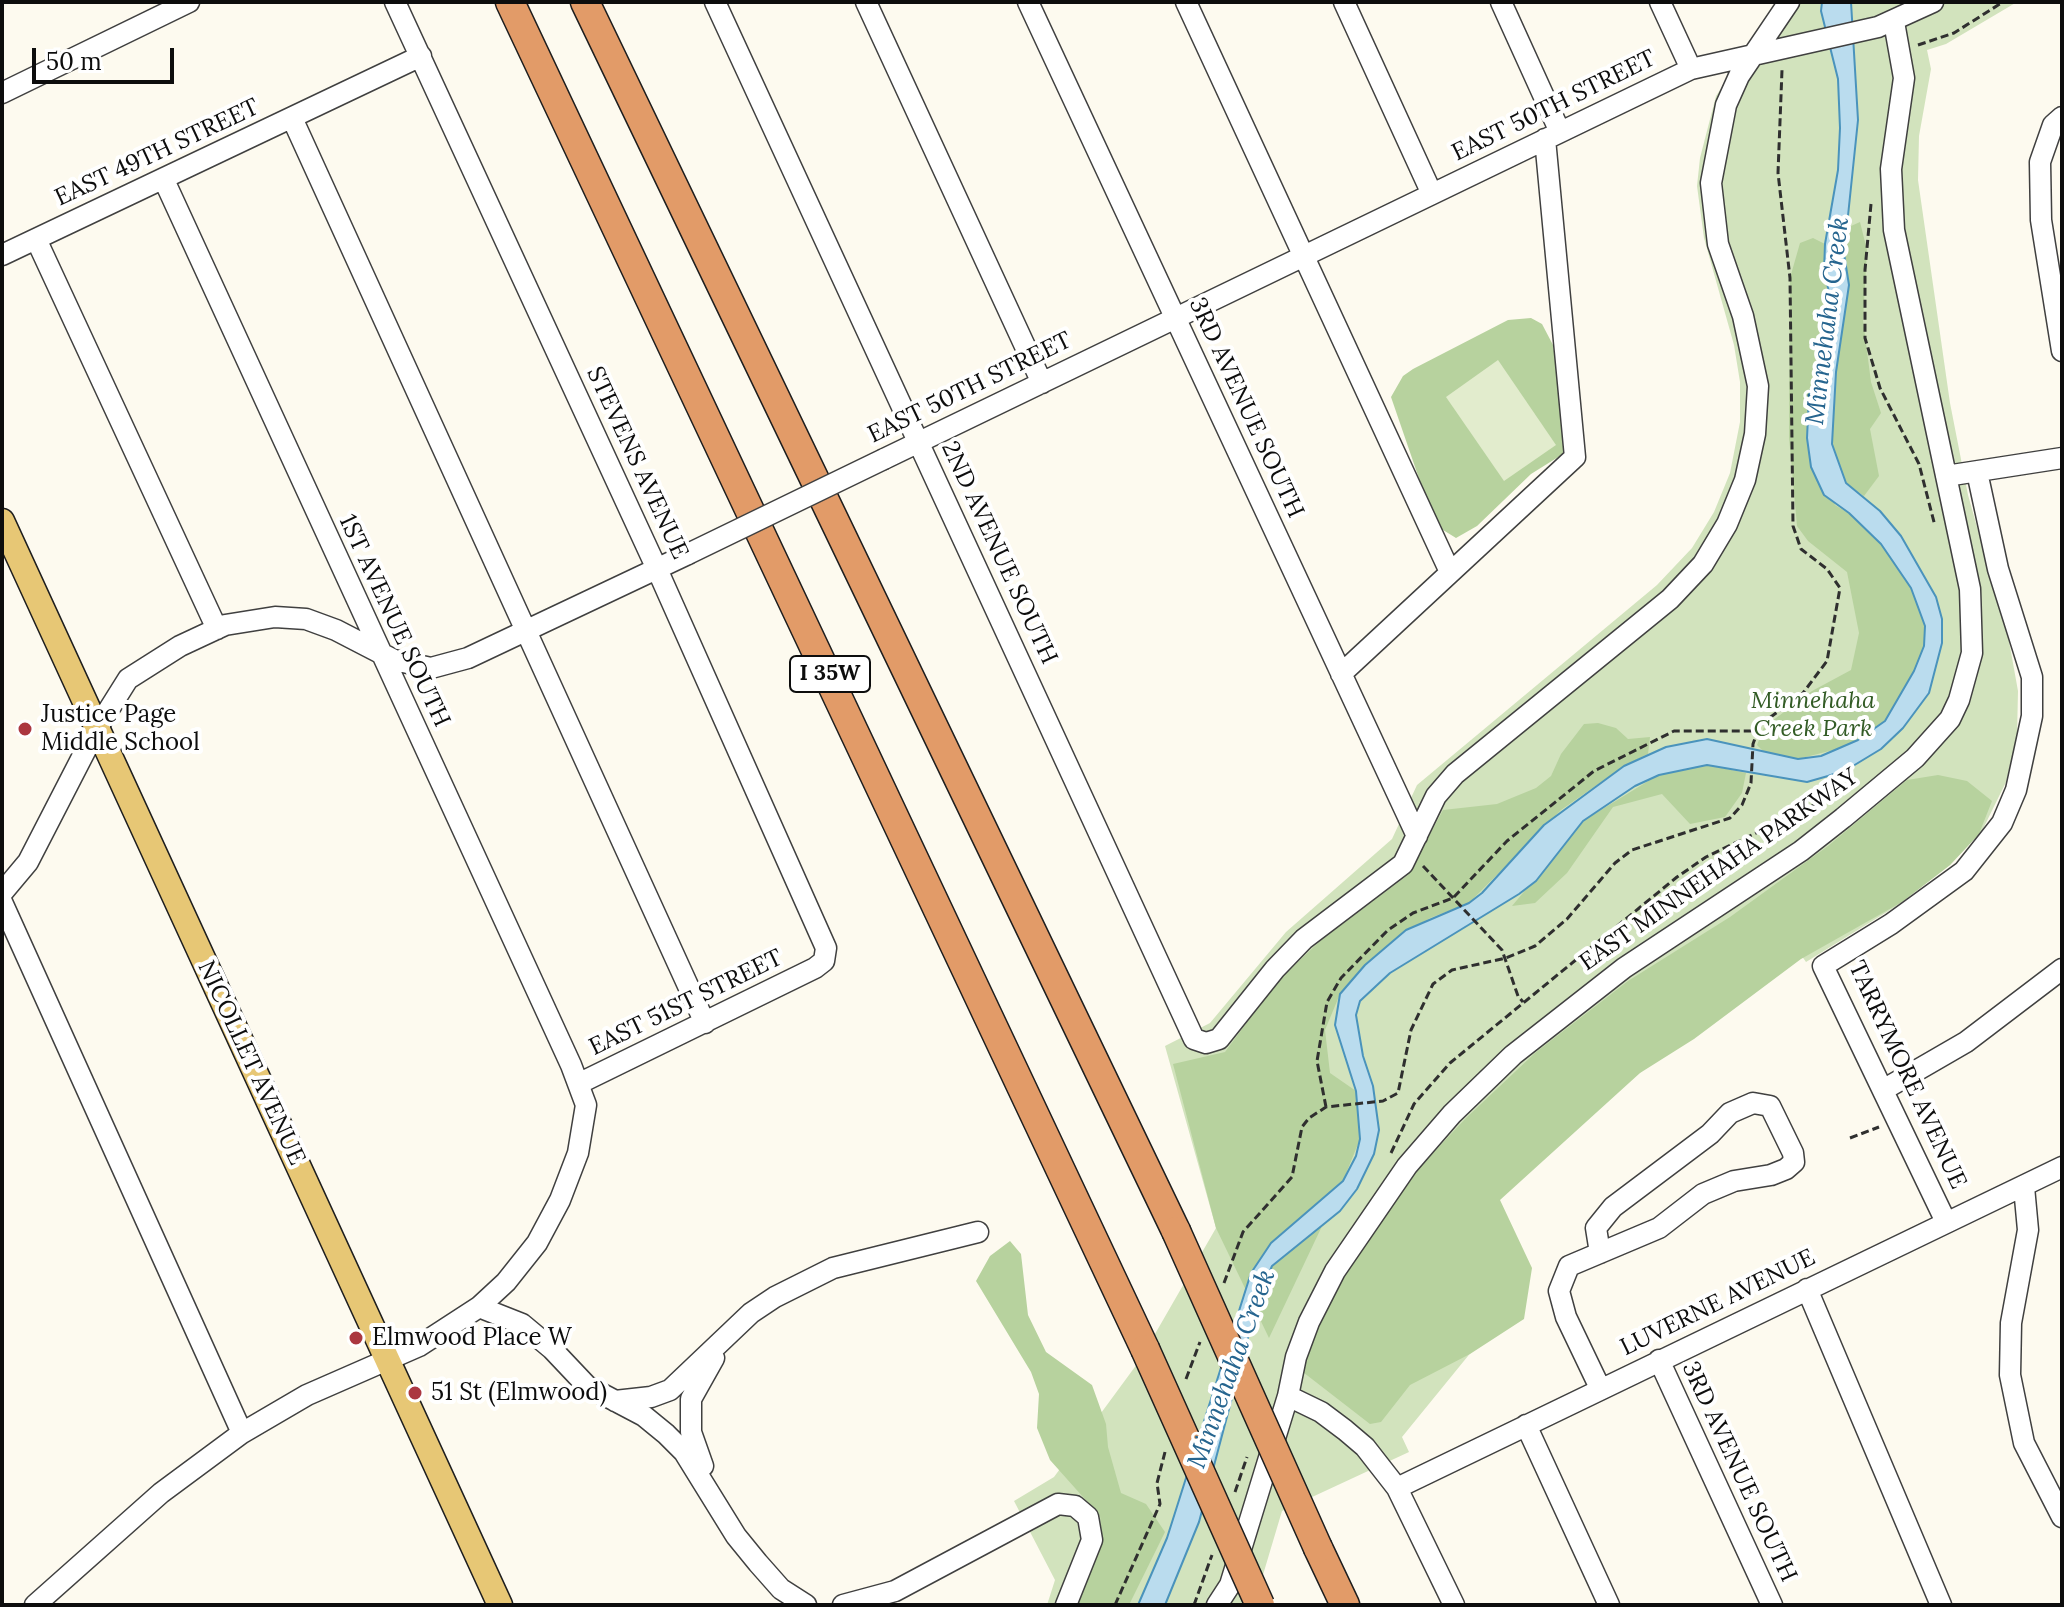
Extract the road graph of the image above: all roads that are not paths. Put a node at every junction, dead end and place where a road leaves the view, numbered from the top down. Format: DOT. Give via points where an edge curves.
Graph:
graph roads {
  1 [pos="189,2"];
  2 [pos="395,2"];
  3 [pos="510,2"];
  4 [pos="585,2"];
  5 [pos="715,2"];
  6 [pos="866,2"];
  7 [pos="1028,2"];
  8 [pos="1186,2"];
  9 [pos="1344,2"];
  10 [pos="1501,2"];
  11 [pos="1660,2"];
  12 [pos="1789,2"];
  13 [pos="1933,2"];
  14 [pos="1894,22"];
  15 [pos="421,56"];
  16 [pos="1753,56"];
  17 [pos="1691,69"];
  18 [pos="2,93"];
  19 [pos="2062,117"];
  20 [pos="292,118"];
  21 [pos="1553,136"];
  22 [pos="164,180"];
  23 [pos="1432,194"];
  24 [pos="36,239"];
  25 [pos="2,255"];
  26 [pos="1303,256"];
  27 [pos="1174,318"];
  28 [pos="2062,351"];
  29 [pos="1042,383"];
  30 [pos="919,442"];
  31 [pos="2062,458"];
  32 [pos="1977,472"];
  33 [pos="1946,476"];
  34 [pos="2,521"];
  35 [pos="657,569"];
  36 [pos="1450,572"];
  37 [pos="217,629"];
  38 [pos="528,629"];
  39 [pos="379,653"];
  40 [pos="1341,674"];
  41 [pos="96,730"];
  42 [pos="1414,844"];
  43 [pos="2,893"];
  44 [pos="2,902"];
  45 [pos="826,948"];
  46 [pos="2062,969"];
  47 [pos="705,1023"];
  48 [pos="580,1083"];
  49 [pos="1883,1090"];
  50 [pos="2062,1167"];
  51 [pos="2024,1187"];
  52 [pos="1946,1222"];
  53 [pos="978,1232"];
  54 [pos="1600,1253"];
  55 [pos="1807,1289"];
  56 [pos="479,1307"];
  57 [pos="728,1334"];
  58 [pos="389,1360"];
  59 [pos="1659,1360"];
  60 [pos="1600,1388"];
  61 [pos="1288,1396"];
  62 [pos="615,1401"];
  63 [pos="1526,1425"];
  64 [pos="242,1433"];
  65 [pos="1397,1488"];
  66 [pos="719,1505"];
  67 [pos="2062,1517"];
  68 [pos="1231,1595"];
  69 [pos="35,1605"];
  70 [pos="500,1605"];
  71 [pos="806,1605"];
  72 [pos="843,1605"];
  73 [pos="1066,1605"];
  74 [pos="1217,1605"];
  75 [pos="1260,1605"];
  76 [pos="1345,1605"];
  77 [pos="1454,1605"];
  78 [pos="1609,1605"];
  79 [pos="1772,1605"];
  80 [pos="1941,1605"];
  1 -- 18 [label="street"];
  2 -- 15 [label="street, STEVENS AVENUE"];
  3 -- 75 [label="highway, I 35W, bridge" via="1145,1349"];
  4 -- 76 [label="highway, I 35W, bridge" via="1176,1231"];
  5 -- 30 [label="street, 2ND AVENUE SOUTH"];
  6 -- 29 [label="street"];
  7 -- 27 [label="street, 3RD AVENUE SOUTH"];
  8 -- 26 [label="street"];
  9 -- 23 [label="street"];
  10 -- 21 [label="street"];
  11 -- 17 [label="street"];
  12 -- 16 [label="street"];
  13 -- 14 [label="street"];
  14 -- 16 [label="street, EAST 50TH STREET"];
  14 -- 33 [label="street, EAST MINNEHAHA PARKWAY" via="1904,78 1891,169 1893,217"];
  15 -- 20 [label="street, EAST 49TH STREET"];
  15 -- 35 [label="street, STEVENS AVENUE"];
  16 -- 17 [label="street, EAST 50TH STREET"];
  16 -- 42 [label="street" via="1726,105 1711,183 1718,244 1743,316 1758,386 1745,480 1727,524 1703,564 1670,599 1455,774 1436,796"];
  17 -- 21 [label="street, EAST 50TH STREET"];
  19 -- 28 [label="street" via="2053,125 2040,162 2041,220"];
  20 -- 22 [label="street, EAST 49TH STREET"];
  20 -- 38 [label="street"];
  21 -- 23 [label="street, EAST 50TH STREET"];
  21 -- 36 [label="street" via="1575,457"];
  22 -- 24 [label="street, EAST 49TH STREET"];
  22 -- 39 [label="street, 1ST AVENUE SOUTH"];
  23 -- 26 [label="street, EAST 50TH STREET"];
  24 -- 25 [label="street, EAST 49TH STREET"];
  24 -- 37 [label="street"];
  26 -- 27 [label="street, EAST 50TH STREET"];
  26 -- 36 [label="street"];
  27 -- 29 [label="street, EAST 50TH STREET"];
  27 -- 40 [label="street, 3RD AVENUE SOUTH"];
  29 -- 30 [label="street, EAST 50TH STREET"];
  30 -- 35 [label="street, EAST 50TH STREET, bridge"];
  30 -- 42 [label="street, 2ND AVENUE SOUTH" via="1194,1039 1219,1039 1304,939 1393,872"];
  31 -- 32 [label="street"];
  32 -- 33 [label="street"];
  32 -- 49 [label="street, TARRYMORE AVENUE" via="1998,569 2032,677 2032,716 2016,790 2002,823 1964,871 1823,966"];
  33 -- 61 [label="street, EAST MINNEHAHA PARKWAY" via="1973,624 1969,671 1950,719 1915,758 1853,810 1579,1002 1452,1114 1390,1189 1328,1283 1296,1357"];
  34 -- 41 [label="main road, NICOLLET AVENUE"];
  35 -- 38 [label="street, EAST 50TH STREET"];
  35 -- 45 [label="street, STEVENS AVENUE"];
  36 -- 40 [label="street"];
  37 -- 39 [label="street, EAST 50TH STREET" via="275,617 306,619"];
  37 -- 41 [label="street, EAST 50TH STREET" via="128,679"];
  38 -- 39 [label="street, EAST 50TH STREET" via="468,658 431,668"];
  38 -- 47 [label="street"];
  39 -- 48 [label="street, 1ST AVENUE SOUTH"];
  40 -- 42 [label="street, 3RD AVENUE SOUTH"];
  41 -- 43 [label="street, EAST 50TH STREET" via="28,862"];
  41 -- 58 [label="main road, NICOLLET AVENUE"];
  44 -- 64 [label="street"];
  45 -- 47 [label="street, EAST 51ST STREET" via="824,961 815,968"];
  46 -- 49 [label="street" via="1966,1042"];
  47 -- 48 [label="street, EAST 51ST STREET"];
  48 -- 56 [label="street, EAST 51ST STREET" via="586,1105 578,1153 560,1200 537,1243"];
  49 -- 52 [label="street, TARRYMORE AVENUE"];
  50 -- 51 [label="street, LUVERNE AVENUE"];
  51 -- 52 [label="street, LUVERNE AVENUE"];
  51 -- 67 [label="street" via="2028,1230 2011,1323 2010,1375 2024,1443"];
  52 -- 55 [label="street, LUVERNE AVENUE"];
  53 -- 57 [label="street" via="833,1268 775,1297"];
  54 -- 54 [label="street" via="1659,1228 1703,1194 1734,1181 1771,1175 1794,1162 1770,1106 1753,1103 1730,1113 1613,1207 1596,1228"];
  54 -- 60 [label="street" via="1569,1266 1559,1291"];
  55 -- 59 [label="street, LUVERNE AVENUE"];
  55 -- 80 [label="street"];
  56 -- 58 [label="street, EAST 51ST STREET" via="452,1328"];
  56 -- 62 [label="street" via="522,1324 577,1378"];
  57 -- 62 [label="street" via="670,1390"];
  57 -- 66 [label="street" via="691,1399 695,1447"];
  58 -- 64 [label="street, EAST 51ST STREET" via="307,1395"];
  58 -- 70 [label="main road, NICOLLET AVENUE"];
  59 -- 60 [label="street, LUVERNE AVENUE"];
  59 -- 79 [label="street, 3RD AVENUE SOUTH"];
  60 -- 63 [label="street, LUVERNE AVENUE"];
  61 -- 65 [label="street" via="1345,1430"];
  61 -- 68 [label="street, EAST MINNEHAHA PARKWAY"];
  62 -- 66 [label="street" via="666,1434"];
  63 -- 65 [label="street, LUVERNE AVENUE"];
  63 -- 78 [label="street"];
  64 -- 69 [label="street, EAST 51ST STREET" via="161,1493"];
  65 -- 77 [label="street"];
  66 -- 71 [label="street" via="758,1563 781,1589"];
  68 -- 74 [label="street, EAST MINNEHAHA PARKWAY"];
  72 -- 73 [label="street" via="895,1591 1058,1504 1075,1506 1088,1517 1092,1540"];
}
